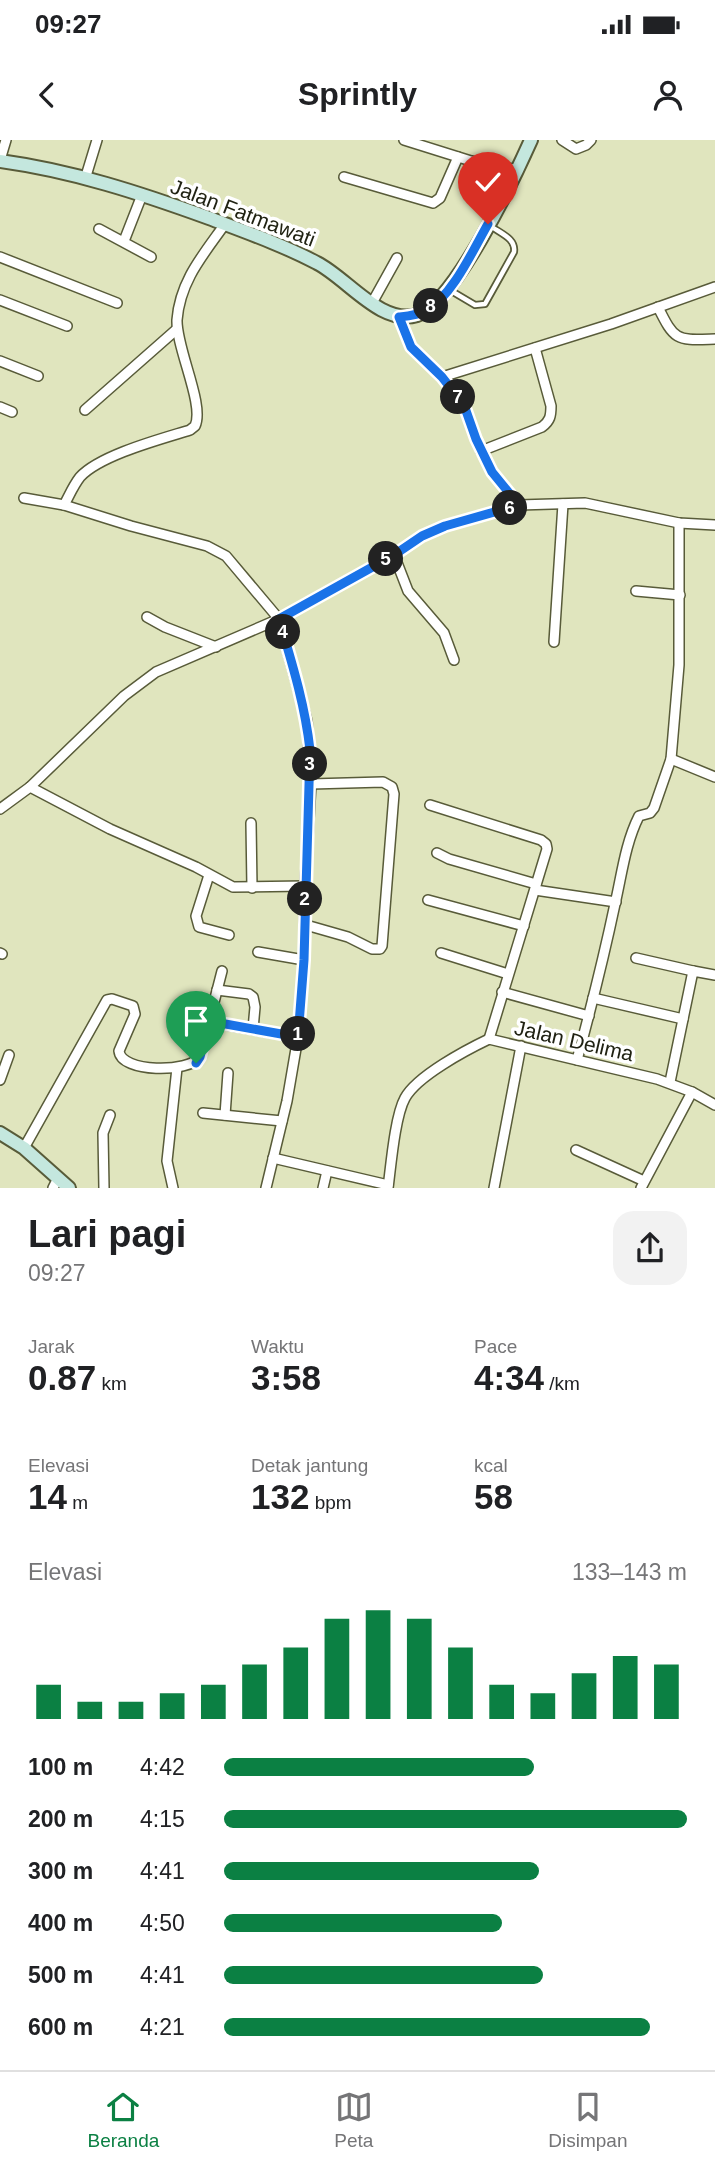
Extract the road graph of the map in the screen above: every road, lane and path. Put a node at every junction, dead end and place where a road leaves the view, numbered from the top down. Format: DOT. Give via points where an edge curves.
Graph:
graph roads {
  1 [pos="6,140"];
  2 [pos="97,140"];
  3 [pos="404,140"];
  4 [pos="531,140"];
  5 [pos="562,140"];
  6 [pos="591,140"];
  7 [pos="458,158"];
  8 [pos="0,160"];
  9 [pos="518,170"];
  10 [pos="86,176"];
  11 [pos="344,177"];
  12 [pos="142,195"];
  13 [pos="488,224"];
  14 [pos="225,225"];
  15 [pos="99,229"];
  16 [pos="124,241"];
  17 [pos="0,257"];
  18 [pos="151,257"];
  19 [pos="397,258"];
  20 [pos="715,287"];
  21 [pos="448,289"];
  22 [pos="0,300"];
  23 [pos="117,303"];
  24 [pos="372,303"];
  25 [pos="658,307"];
  26 [pos="399,317"];
  27 [pos="66,326"];
  28 [pos="177,329"];
  29 [pos="715,340"];
  30 [pos="535,348"];
  31 [pos="0,361"];
  32 [pos="38,376"];
  33 [pos="442,377"];
  34 [pos="0,407"];
  35 [pos="85,410"];
  36 [pos="12,412"];
  37 [pos="481,451"];
  38 [pos="24,498"];
  39 [pos="563,504"];
  40 [pos="64,505"];
  41 [pos="519,505"];
  42 [pos="679,523"];
  43 [pos="715,525"];
  44 [pos="394,555"];
  45 [pos="636,591"];
  46 [pos="680,595"];
  47 [pos="147,617"];
  48 [pos="279,619"];
  49 [pos="554,642"];
  50 [pos="216,647"];
  51 [pos="454,660"];
  52 [pos="671,759"];
  53 [pos="715,777"];
  54 [pos="311,784"];
  55 [pos="30,787"];
  56 [pos="430,805"];
  57 [pos="0,809"];
  58 [pos="251,823"];
  59 [pos="437,853"];
  60 [pos="209,875"];
  61 [pos="305,886"];
  62 [pos="535,887"];
  63 [pos="252,888"];
  64 [pos="428,900"];
  65 [pos="616,902"];
  66 [pos="306,925"];
  67 [pos="524,926"];
  68 [pos="229,935"];
  69 [pos="258,952"];
  70 [pos="441,953"];
  71 [pos="636,958"];
  72 [pos="304,960"];
  73 [pos="222,971"];
  74 [pos="693,971"];
  75 [pos="508,974"];
  76 [pos="715,975"];
  77 [pos="217,990"];
  78 [pos="502,992"];
  79 [pos="593,998"];
  80 [pos="589,1016"];
  81 [pos="684,1018"];
  82 [pos="209,1021"];
  83 [pos="253,1029"];
  84 [pos="298,1037"];
  85 [pos="489,1039"];
  86 [pos="521,1046"];
  87 [pos="9,1055"];
  88 [pos="577,1060"];
  89 [pos="177,1068"];
  90 [pos="228,1073"];
  91 [pos="0,1080"];
  92 [pos="670,1082"];
  93 [pos="692,1092"];
  94 [pos="715,1105"];
  95 [pos="203,1113"];
  96 [pos="110,1115"];
  97 [pos="225,1115"];
  98 [pos="282,1121"];
  99 [pos="0,1133"];
  100 [pos="24,1148"];
  101 [pos="576,1150"];
  102 [pos="273,1158"];
  103 [pos="327,1171"];
  104 [pos="55,1183"];
  105 [pos="643,1184"];
  106 [pos="388,1187"];
  107 [pos="69,1188"];
  108 [pos="104,1188"];
  109 [pos="173,1188"];
  110 [pos="266,1188"];
  111 [pos="323,1188"];
  112 [pos="494,1188"];
  1 -- 8 [label="street"];
  2 -- 10 [label="street"];
  3 -- 7 [label="street"];
  4 -- 9 [label="street"];
  5 -- 6 [label="street" via="576,149"];
  7 -- 9 [label="street"];
  7 -- 11 [label="street" via="440,198 433,203"];
  8 -- 10 [label="street, Jalan Fatmawati"];
  9 -- 13 [label="street"];
  10 -- 12 [label="street, Jalan Fatmawati"];
  12 -- 14 [label="street, Jalan Fatmawati"];
  12 -- 16 [label="street"];
  13 -- 21 [label="street"];
  13 -- 21 [label="lane" via="515,246 489,299 475,305"];
  14 -- 24 [label="street, Jalan Fatmawati" via="318,263"];
  14 -- 28 [label="street" via="184,286"];
  15 -- 16 [label="street"];
  16 -- 18 [label="street"];
  17 -- 23 [label="street"];
  19 -- 24 [label="street"];
  20 -- 25 [label="street"];
  21 -- 26 [label="street" via="426,311"];
  22 -- 27 [label="street"];
  24 -- 26 [label="street, Jalan Fatmawati"];
  25 -- 29 [label="street" via="669,330 680,338"];
  25 -- 30 [label="street"];
  26 -- 33 [label="street" via="411,347"];
  28 -- 35 [label="street"];
  28 -- 40 [label="street" via="198,422 190,430 95,466 82,476"];
  30 -- 33 [label="street"];
  30 -- 37 [label="street" via="551,406 548,422"];
  31 -- 32 [label="street"];
  33 -- 37 [label="street" via="464,405"];
  34 -- 36 [label="street"];
  37 -- 41 [label="street"];
  38 -- 40 [label="street"];
  39 -- 41 [label="street"];
  39 -- 42 [label="street" via="601,505"];
  39 -- 49 [label="street"];
  40 -- 48 [label="street" via="207,546 226,556"];
  41 -- 44 [label="street" via="445,526"];
  42 -- 43 [label="street"];
  42 -- 46 [label="street"];
  44 -- 48 [label="street"];
  44 -- 51 [label="street" via="408,591 444,633"];
  45 -- 46 [label="street"];
  46 -- 52 [label="street"];
  47 -- 50 [label="street"];
  48 -- 50 [label="street"];
  48 -- 54 [label="street" via="307,721"];
  50 -- 55 [label="street" via="156,672 124,696"];
  52 -- 53 [label="street"];
  52 -- 65 [label="street" via="654,808 639,816 633,830"];
  54 -- 61 [label="street"];
  54 -- 66 [label="street" via="383,782 394,794 380,949"];
  55 -- 57 [label="street"];
  55 -- 60 [label="street"];
  56 -- 62 [label="street" via="541,840 547,849"];
  58 -- 63 [label="street"];
  59 -- 62 [label="street"];
  60 -- 63 [label="street" via="233,887"];
  60 -- 68 [label="street" via="196,923"];
  61 -- 63 [label="street"];
  61 -- 66 [label="street"];
  62 -- 65 [label="street"];
  62 -- 67 [label="street"];
  64 -- 67 [label="street"];
  65 -- 79 [label="street"];
  66 -- 72 [label="street"];
  67 -- 75 [label="street"];
  69 -- 72 [label="street"];
  70 -- 75 [label="street"];
  71 -- 74 [label="street"];
  72 -- 84 [label="street"];
  73 -- 77 [label="street"];
  74 -- 76 [label="street"];
  74 -- 81 [label="street"];
  75 -- 78 [label="street"];
  77 -- 82 [label="street"];
  77 -- 83 [label="street" via="253,997"];
  78 -- 80 [label="street"];
  78 -- 85 [label="street"];
  79 -- 80 [label="street"];
  79 -- 81 [label="street"];
  80 -- 88 [label="street"];
  81 -- 92 [label="street"];
  82 -- 83 [label="street"];
  82 -- 89 [label="street" via="196,1063"];
  83 -- 84 [label="street"];
  84 -- 98 [label="street"];
  85 -- 86 [label="street, Jalan Delima"];
  85 -- 106 [label="street, Jalan Delima" via="412,1087 403,1101"];
  86 -- 88 [label="street, Jalan Delima"];
  86 -- 112 [label="street"];
  87 -- 91 [label="street"];
  88 -- 92 [label="street, Jalan Delima"];
  89 -- 100 [label="street" via="124,1062 119,1051 135,1010 107,1000"];
  89 -- 109 [label="street" via="167,1161"];
  90 -- 97 [label="street"];
  92 -- 93 [label="street, Jalan Delima"];
  93 -- 94 [label="street, Jalan Delima"];
  93 -- 105 [label="street"];
  95 -- 97 [label="street"];
  96 -- 108 [label="street" via="103,1133"];
  97 -- 98 [label="street"];
  98 -- 102 [label="street"];
  99 -- 100 [label="street"];
  100 -- 104 [label="street"];
  101 -- 105 [label="street"];
  102 -- 103 [label="street"];
  102 -- 110 [label="street"];
  103 -- 106 [label="street"];
  103 -- 111 [label="street"];
  104 -- 107 [label="street"];
}
